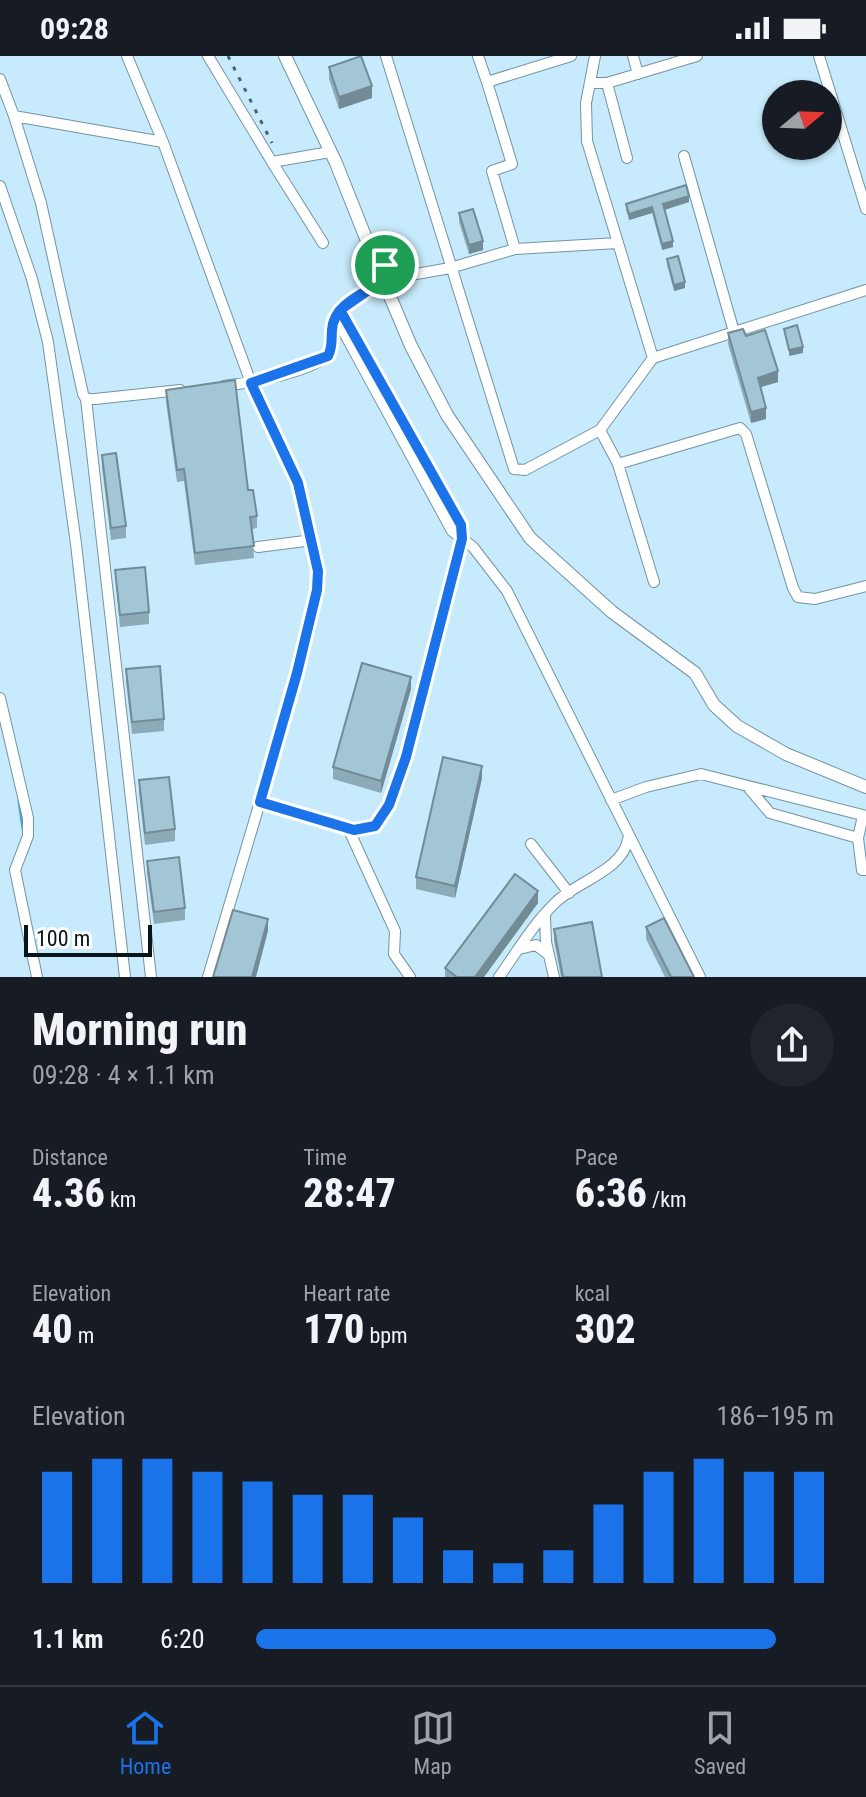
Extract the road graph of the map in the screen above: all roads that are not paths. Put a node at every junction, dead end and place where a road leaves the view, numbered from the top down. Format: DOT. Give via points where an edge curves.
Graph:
graph roads {
  1 [pos="127,56"];
  2 [pos="208,56"];
  3 [pos="285,56"];
  4 [pos="386,56"];
  5 [pos="478,56"];
  6 [pos="571,56"];
  7 [pos="595,56"];
  8 [pos="633,56"];
  9 [pos="697,56"];
  10 [pos="819,56"];
  11 [pos="638,74"];
  12 [pos="0,79"];
  13 [pos="487,82"];
  14 [pos="590,83"];
  15 [pos="607,83"];
  16 [pos="14,116"];
  17 [pos="163,142"];
  18 [pos="330,152"];
  19 [pos="684,156"];
  20 [pos="627,158"];
  21 [pos="276,165"];
  22 [pos="0,186"];
  23 [pos="866,209"];
  24 [pos="323,243"];
  25 [pos="618,243"];
  26 [pos="515,249"];
  27 [pos="377,266"];
  28 [pos="450,268"];
  29 [pos="385,283"];
  30 [pos="866,290"];
  31 [pos="340,310"];
  32 [pos="734,332"];
  33 [pos="653,358"];
  34 [pos="251,383"];
  35 [pos="204,388"];
  36 [pos="188,390"];
  37 [pos="86,399"];
  38 [pos="600,430"];
  39 [pos="618,464"];
  40 [pos="462,539"];
  41 [pos="313,540"];
  42 [pos="258,547"];
  43 [pos="654,582"];
  44 [pos="866,586"];
  45 [pos="0,698"];
  46 [pos="742,782"];
  47 [pos="866,787"];
  48 [pos="611,800"];
  49 [pos="260,802"];
  50 [pos="865,816"];
  51 [pos="348,828"];
  52 [pos="858,838"];
  53 [pos="628,839"];
  54 [pos="531,844"];
  55 [pos="866,870"];
  56 [pos="569,893"];
  57 [pos="545,916"];
  58 [pos="519,949"];
  59 [pos="549,956"];
  60 [pos="407,976"];
  61 [pos="37,977"];
  62 [pos="125,977"];
  63 [pos="151,977"];
  64 [pos="208,977"];
  65 [pos="499,977"];
  66 [pos="554,977"];
  67 [pos="700,977"];
  1 -- 17 [label="street"];
  2 -- 21 [label="street"];
  3 -- 18 [label="main road"];
  4 -- 28 [label="street"];
  5 -- 13 [label="street"];
  6 -- 13 [label="street"];
  7 -- 14 [label="street"];
  8 -- 11 [label="street"];
  9 -- 11 [label="street"];
  10 -- 23 [label="street"];
  11 -- 15 [label="street"];
  12 -- 16 [label="street"];
  13 -- 26 [label="street" via="512,164 492,171"];
  14 -- 15 [label="street"];
  14 -- 25 [label="street" via="587,141"];
  15 -- 20 [label="street"];
  16 -- 17 [label="street"];
  16 -- 37 [label="street" via="41,203"];
  17 -- 34 [label="street"];
  18 -- 21 [label="street"];
  18 -- 27 [label="main road"];
  19 -- 32 [label="street"];
  21 -- 24 [label="street"];
  22 -- 62 [label="street" via="48,342"];
  25 -- 26 [label="street"];
  25 -- 33 [label="street"];
  26 -- 28 [label="street"];
  27 -- 29 [label="main road" via="371,275"];
  27 -- 29 [label="main road" via="388,266"];
  28 -- 29 [label="street"];
  28 -- 38 [label="street" via="514,469 525,470"];
  29 -- 31 [label="street"];
  29 -- 47 [label="main road" via="447,415 530,538 612,612 695,673 714,705 737,726 786,754"];
  30 -- 32 [label="street"];
  31 -- 34 [label="street" via="331,328 333,347 328,356"];
  31 -- 40 [label="street" via="461,525"];
  32 -- 33 [label="street"];
  33 -- 38 [label="street"];
  34 -- 35 [label="street"];
  34 -- 41 [label="street" via="298,483"];
  36 -- 37 [label="street"];
  37 -- 63 [label="street"];
  38 -- 39 [label="street"];
  39 -- 43 [label="street"];
  39 -- 44 [label="street" via="740,428 798,597 815,599"];
  40 -- 48 [label="street" via="507,591"];
  40 -- 51 [label="street" via="389,805 375,826"];
  41 -- 42 [label="street"];
  41 -- 49 [label="street" via="317,590"];
  45 -- 61 [label="street" via="28,818 28,836 15,870"];
  46 -- 48 [label="street" via="701,774"];
  46 -- 50 [label="street"];
  46 -- 52 [label="street" via="770,813"];
  48 -- 53 [label="street"];
  49 -- 51 [label="street"];
  49 -- 64 [label="street"];
  50 -- 52 [label="street"];
  51 -- 60 [label="street" via="395,931 394,954"];
  52 -- 55 [label="street"];
  53 -- 56 [label="street" via="626,852 616,862"];
  53 -- 67 [label="street"];
  54 -- 56 [label="street"];
  56 -- 57 [label="street"];
  57 -- 58 [label="street"];
  57 -- 59 [label="street"];
  58 -- 59 [label="street" via="536,945"];
  58 -- 65 [label="street"];
  59 -- 66 [label="street"];
}
